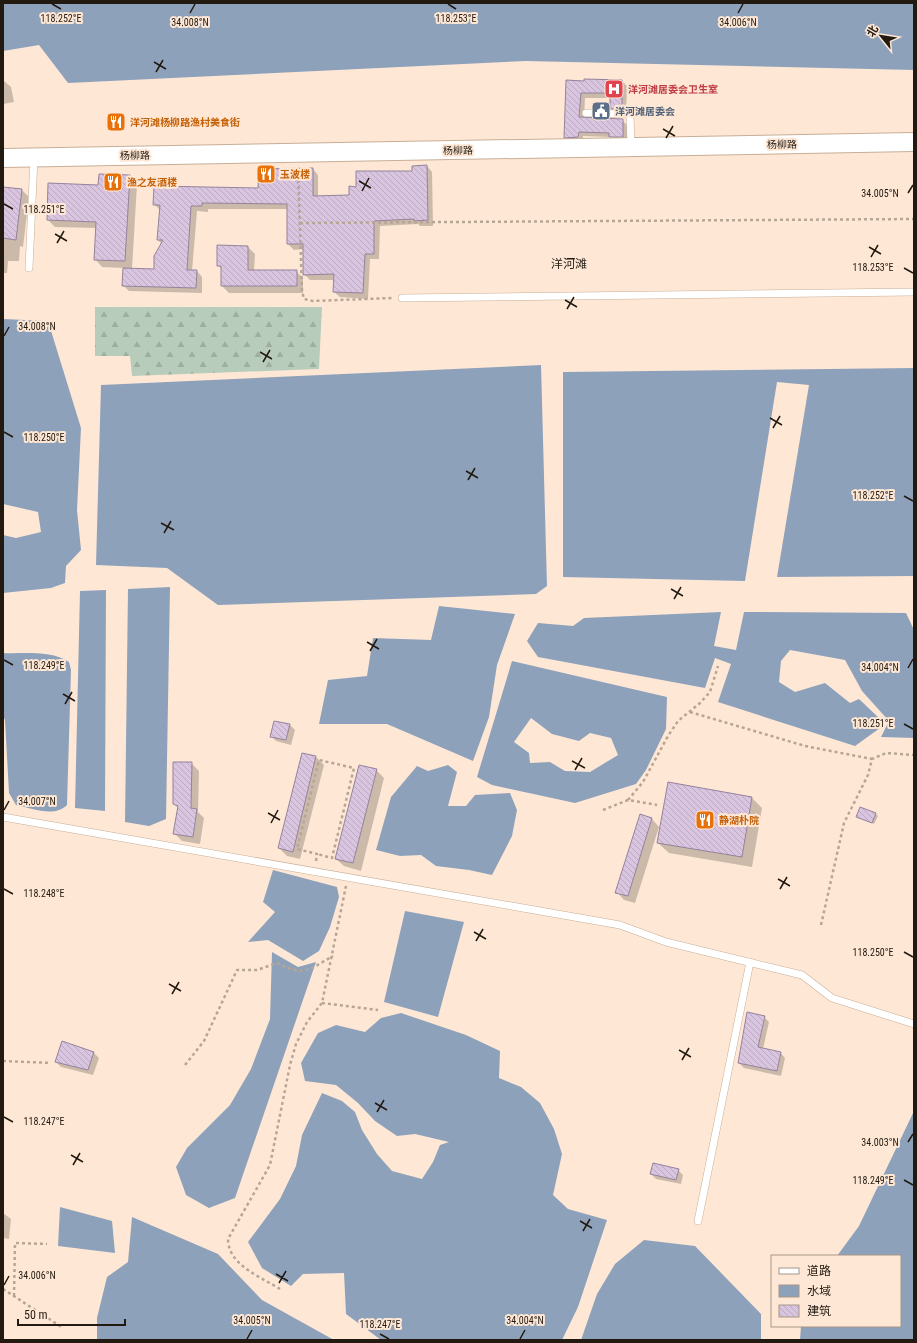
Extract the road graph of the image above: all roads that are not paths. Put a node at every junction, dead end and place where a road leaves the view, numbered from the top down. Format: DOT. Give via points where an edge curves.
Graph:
graph roads {
  1 [pos="586,113"];
  2 [pos="914,142"];
  3 [pos="631,147"];
  4 [pos="34,157"];
  5 [pos="3,158"];
  6 [pos="29,268"];
  7 [pos="914,292"];
  8 [pos="402,298"];
  9 [pos="3,817"];
  10 [pos="750,962"];
  11 [pos="914,1024"];
  12 [pos="698,1221"];
  1 -- 3 [label="lane" via="630,114"];
  2 -- 3 [label="street, 杨柳路"];
  3 -- 4 [label="street, 杨柳路"];
  4 -- 5 [label="street, 杨柳路"];
  4 -- 6 [label="lane"];
  7 -- 8 [label="lane"];
  9 -- 10 [label="lane" via="620,924 666,942"];
  10 -- 11 [label="lane" via="802,975 832,998"];
  10 -- 12 [label="lane"];
}
